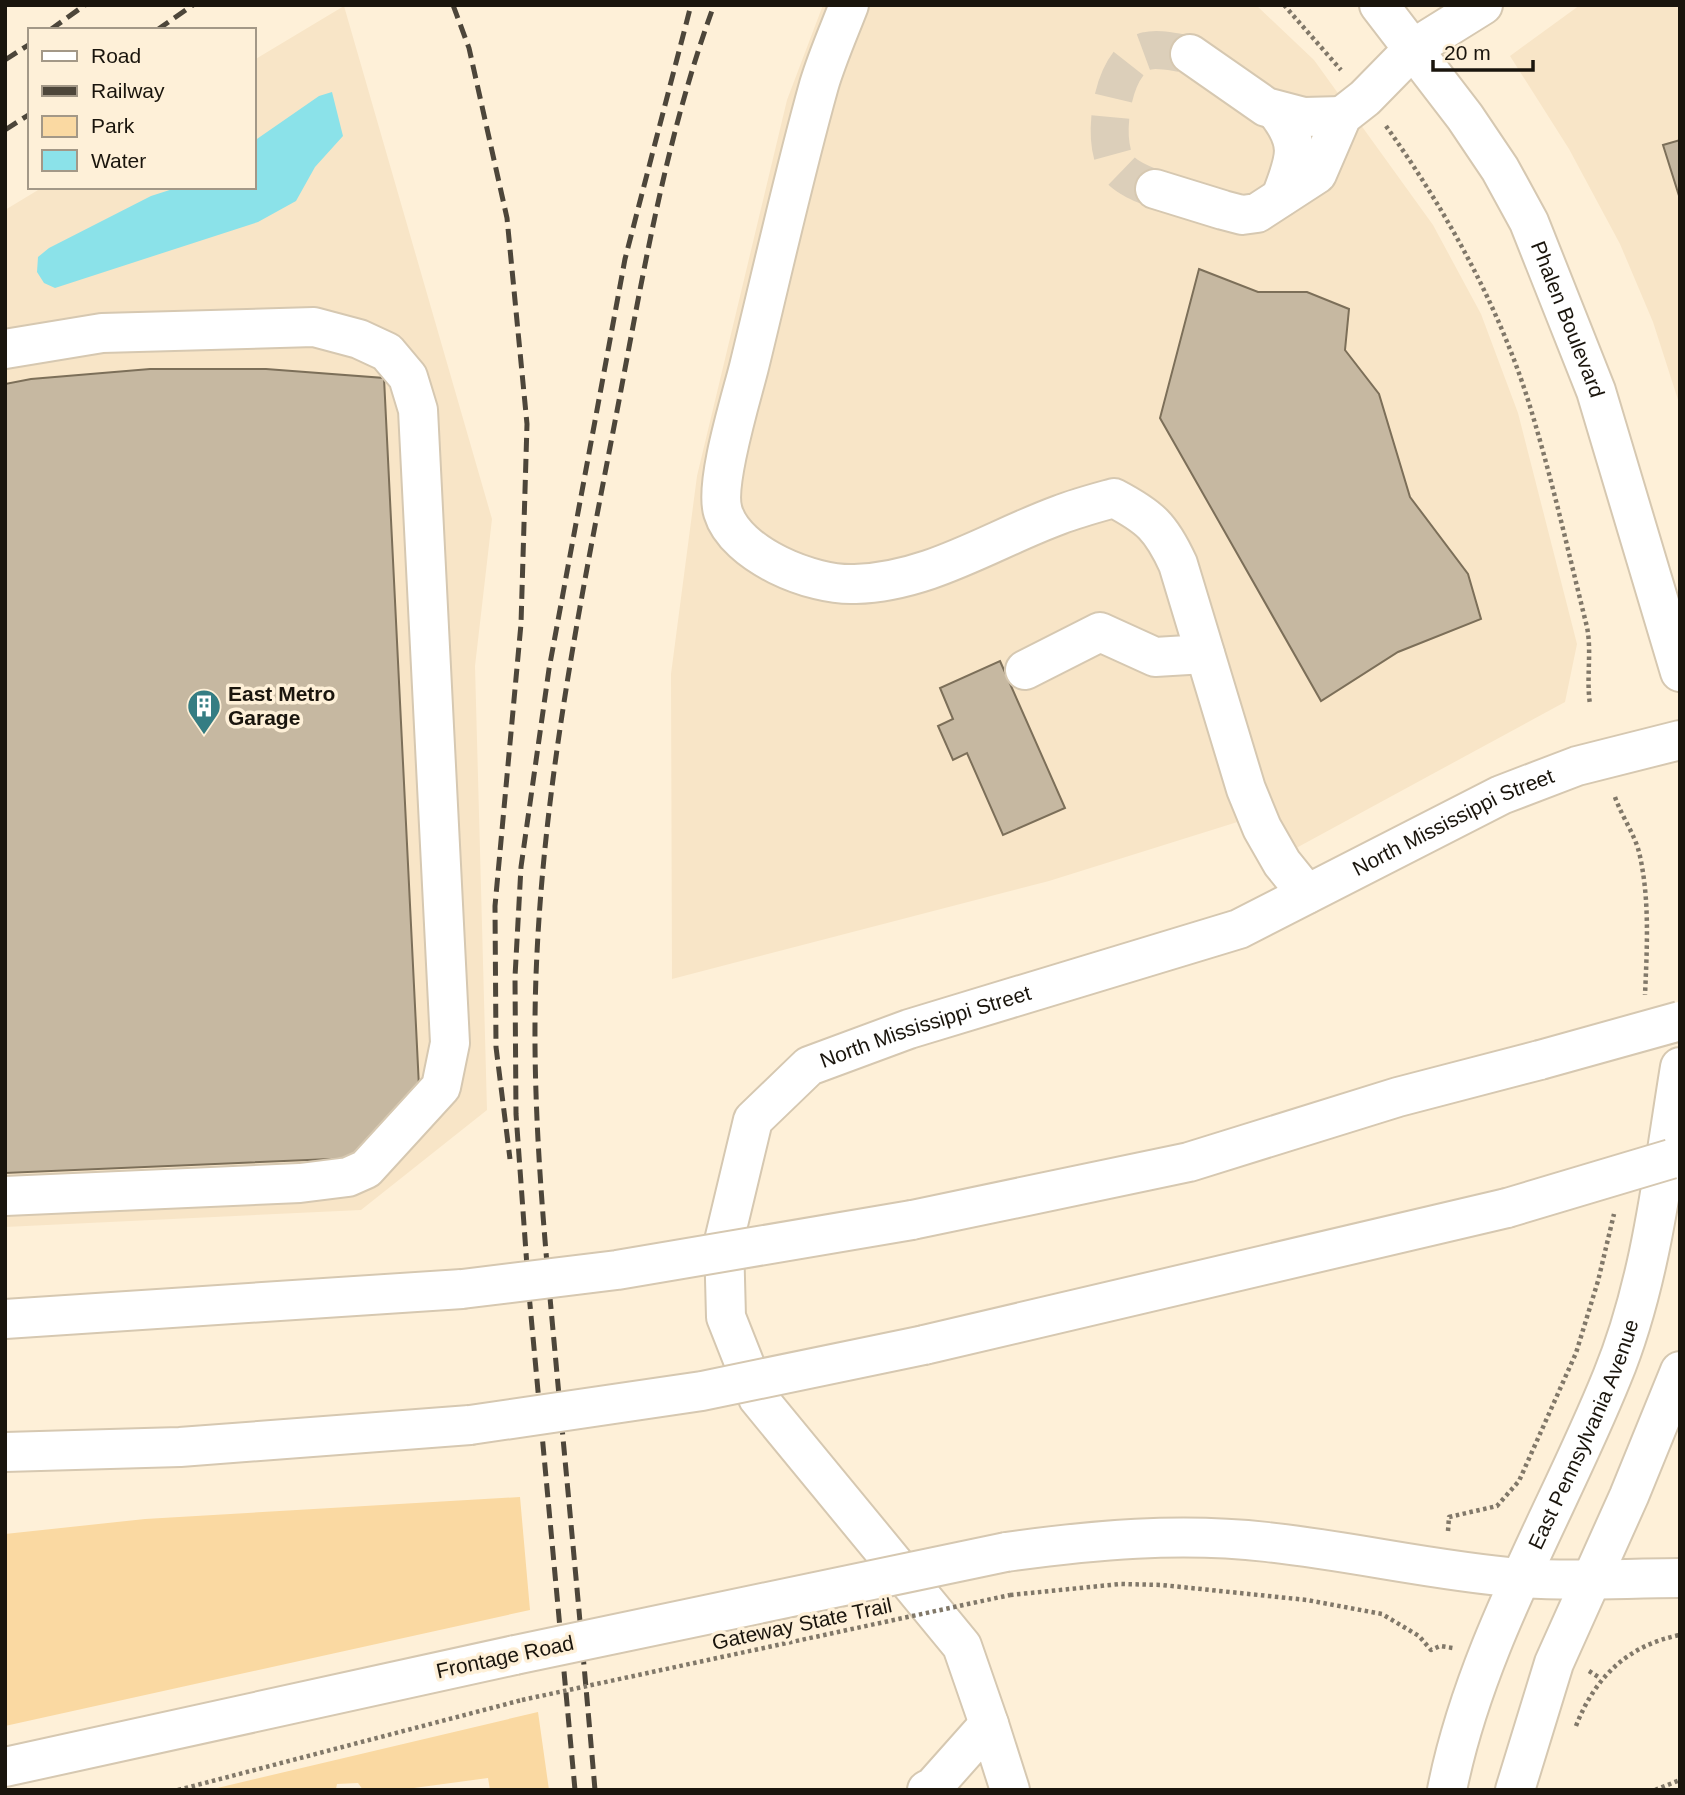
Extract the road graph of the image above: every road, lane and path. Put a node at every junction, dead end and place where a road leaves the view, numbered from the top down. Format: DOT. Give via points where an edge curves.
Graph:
graph roads {
  1 [pos="849,5"];
  2 [pos="1284,5"];
  3 [pos="1379,5"];
  4 [pos="1483,5"];
  5 [pos="1414,48"];
  6 [pos="1190,54"];
  7 [pos="1353,107"];
  8 [pos="1276,111"];
  9 [pos="1155,189"];
  10 [pos="1281,197"];
  11 [pos="5,349"];
  12 [pos="1205,654"];
  13 [pos="1025,670"];
  14 [pos="1680,672"];
  15 [pos="1590,704"];
  16 [pos="1680,740"];
  17 [pos="1307,894"];
  18 [pos="1680,1021"];
  19 [pos="1680,1067"];
  20 [pos="1677,1158"];
  21 [pos="5,1196"];
  22 [pos="5,1319"];
  23 [pos="1680,1371"];
  24 [pos="5,1452"];
  25 [pos="1523,1578"];
  26 [pos="1591,1578"];
  27 [pos="1680,1578"];
  28 [pos="1680,1635"];
  29 [pos="1431,1650"];
  30 [pos="989,1724"];
  31 [pos="1571,1738"];
  32 [pos="5,1767"];
  33 [pos="1680,1780"];
  34 [pos="178,1790"];
  35 [pos="927,1790"];
  36 [pos="1010,1790"];
  37 [pos="1447,1790"];
  38 [pos="1515,1790"];
  39 [pos="1655,1790"];
  1 -- 12 [label="main road" via="820,82 740,401 721,486 721,509 729,529 745,546 775,565 852,585 897,579 955,561 1058,515 1114,498 1136,509 1164,534 1178,564"];
  2 -- 7 [label="path"];
  3 -- 5 [label="main road, Phalen Boulevard"];
  4 -- 5 [label="main road"];
  5 -- 7 [label="main road"];
  5 -- 14 [label="main road, Phalen Boulevard" via="1500,169 1555,282 1596,391"];
  6 -- 8 [label="main road"];
  7 -- 8 [label="main road" via="1304,117"];
  7 -- 10 [label="main road" via="1317,174"];
  7 -- 15 [label="path" via="1412,163 1448,222 1481,285 1527,397 1587,626"];
  8 -- 10 [label="main road" via="1289,127 1296,158"];
  9 -- 10 [label="main road" via="1242,215 1257,213"];
  11 -- 21 [label="main road" via="102,333 314,327 387,352 408,377 418,410 450,1043 442,1087 366,1169 348,1177"];
  12 -- 13 [label="main road" via="1155,657 1100,632"];
  12 -- 17 [label="main road" via="1262,828"];
  16 -- 17 [label="main road, North Mississippi Street" via="1577,766 1501,795"];
  17 -- 30 [label="main road, North Mississippi Street" via="1239,929 909,1029 809,1066 753,1120 724,1241 726,1317 758,1398 962,1646"];
  18 -- 22 [label="main road, bridge" via="1398,1097 1189,1162 912,1220 617,1270 462,1289"];
  19 -- 25 [label="main road, East Pennsylvania Avenue" via="1630,1327 1613,1376"];
  20 -- 24 [label="main road, bridge" via="1507,1208 924,1345 702,1391 470,1425 180,1447"];
  23 -- 26 [label="main road"];
  25 -- 26 [label="main road, Frontage Road"];
  25 -- 32 [label="main road, Frontage Road, bridge" via="1220,1538 1124,1538 1006,1552"];
  25 -- 37 [label="main road, East Pennsylvania Avenue" via="1464,1722"];
  26 -- 27 [label="main road, Frontage Road"];
  26 -- 38 [label="main road" via="1539,1706"];
  28 -- 31 [label="path" via="1642,1646 1600,1678"];
  29 -- 34 [label="path, Gateway State Trail, bridge" via="1419,1636 1382,1614 1307,1600 1120,1584 1010,1595 522,1700"];
  30 -- 35 [label="main road"];
  30 -- 36 [label="main road, North Mississippi Street"];
  33 -- 39 [label="path"];
}
